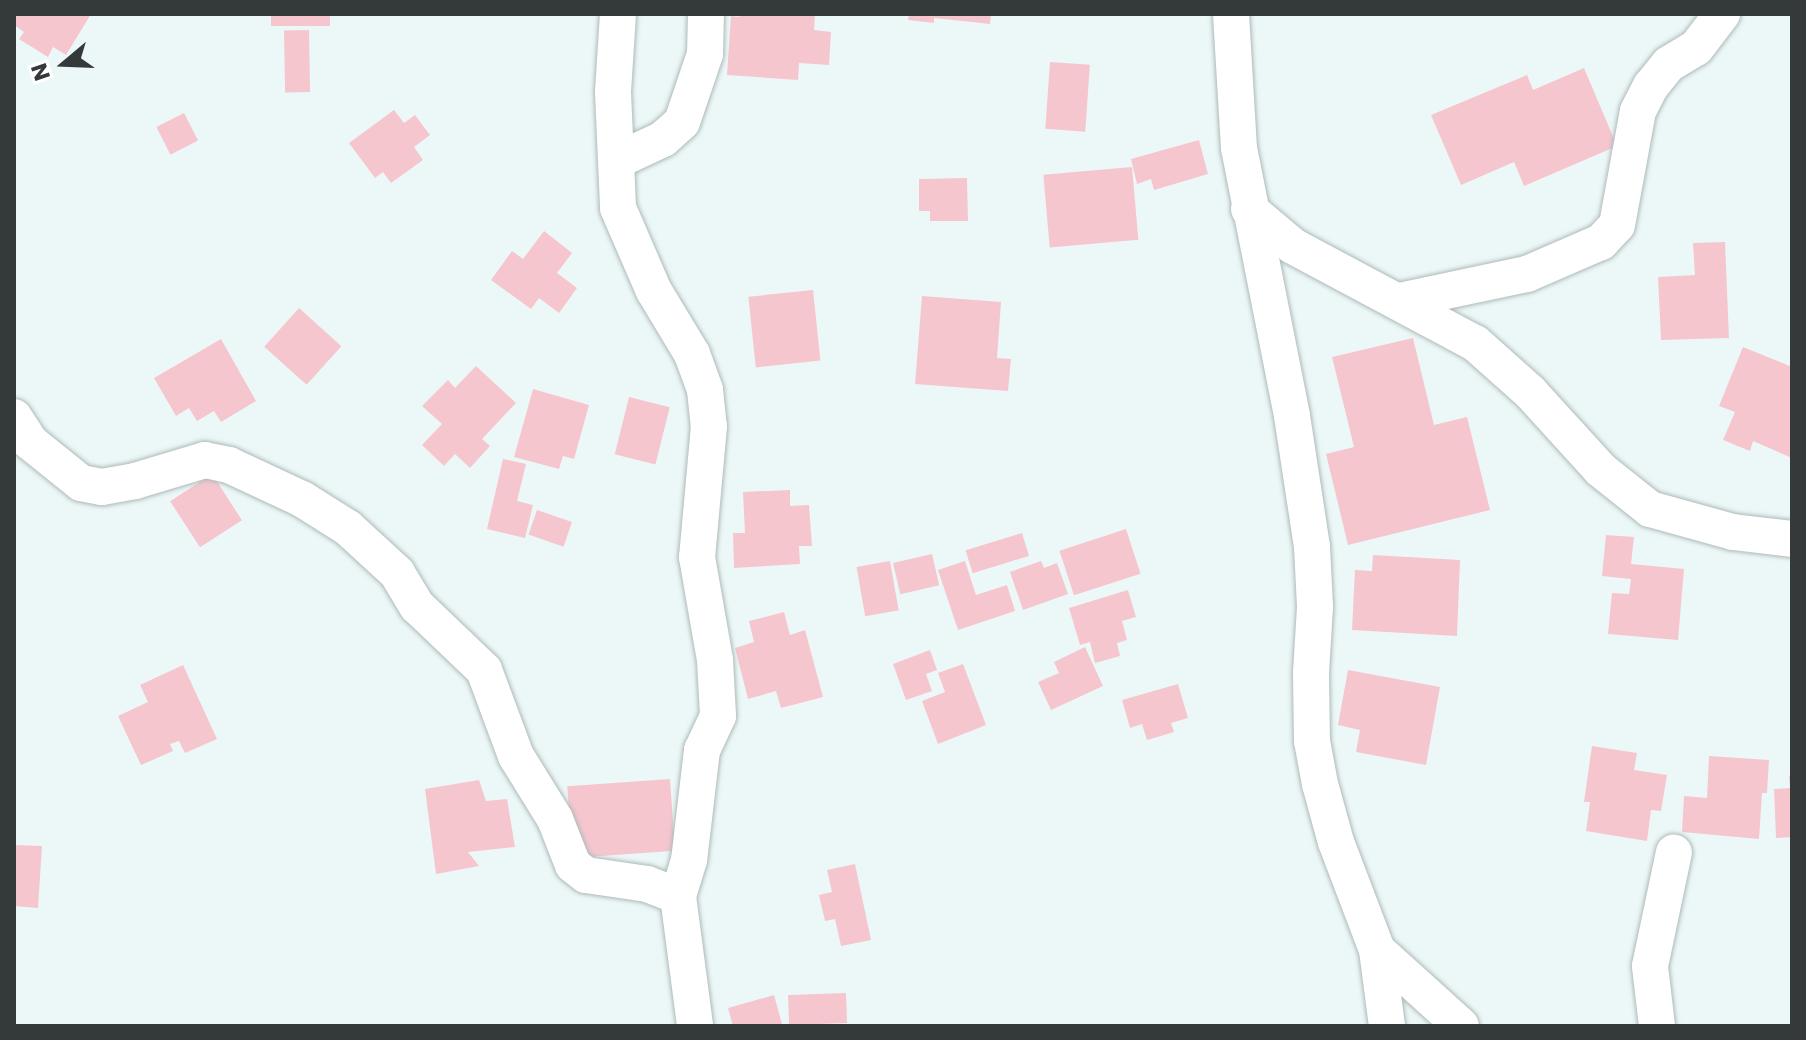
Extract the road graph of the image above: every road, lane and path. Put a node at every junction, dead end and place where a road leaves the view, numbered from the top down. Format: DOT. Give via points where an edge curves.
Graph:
graph roads {
  1 [pos="618,14"];
  2 [pos="706,14"];
  3 [pos="1231,14"];
  4 [pos="1722,14"];
  5 [pos="616,161"];
  6 [pos="1249,209"];
  7 [pos="1399,301"];
  8 [pos="14,417"];
  9 [pos="1792,539"];
  10 [pos="1674,852"];
  11 [pos="678,896"];
  12 [pos="1377,950"];
  13 [pos="695,1026"];
  14 [pos="1387,1026"];
  15 [pos="1461,1026"];
  16 [pos="1657,1026"];
  1 -- 5 [label="street"];
  2 -- 5 [label="street" via="705,54 682,122 663,139"];
  3 -- 6 [label="street" via="1239,148"];
  4 -- 7 [label="street" via="1696,48 1669,64 1651,86 1638,111 1617,225 1601,242 1527,274"];
  5 -- 11 [label="street" via="618,208 654,291 692,354 705,390 709,426 697,557 715,660 718,716 702,750 689,860"];
  6 -- 7 [label="street" via="1293,246"];
  6 -- 12 [label="street" via="1272,305 1312,547 1312,741 1336,842"];
  7 -- 9 [label="street" via="1475,343 1530,392 1601,470 1650,509 1733,532"];
  8 -- 11 [label="street" via="30,442 81,483 124,483 205,460 229,465 302,499 348,528 397,573 417,606 484,670 516,756 555,819 573,865 586,875 647,884"];
  10 -- 16 [label="street" via="1650,966"];
  11 -- 13 [label="street"];
  12 -- 14 [label="street"];
  12 -- 15 [label="street"];
}
